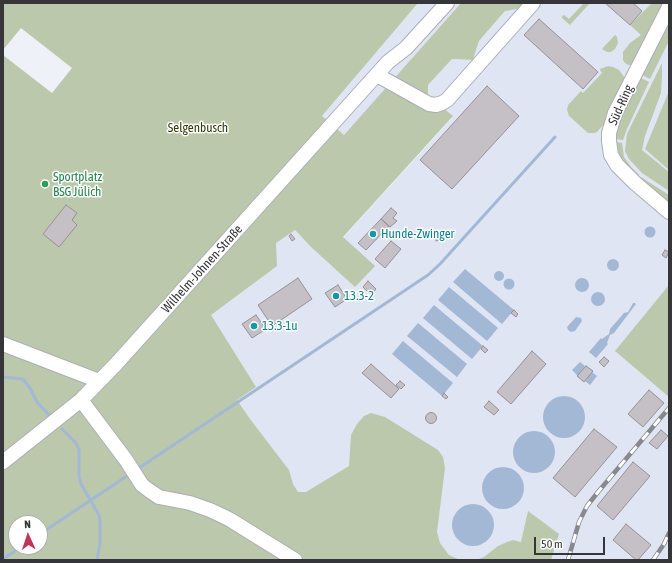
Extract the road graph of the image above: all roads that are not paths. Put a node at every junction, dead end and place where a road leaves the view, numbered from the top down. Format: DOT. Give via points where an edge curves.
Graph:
graph roads {
  1 [pos="436,3"];
  2 [pos="447,3"];
  3 [pos="533,3"];
  4 [pos="669,7"];
  5 [pos="388,62"];
  6 [pos="377,75"];
  7 [pos="669,212"];
  8 [pos="3,344"];
  9 [pos="99,381"];
  10 [pos="81,400"];
  11 [pos="3,462"];
  12 [pos="295,560"];
  1 -- 5 [label="street, Wilhelm-Johnen-Straße" via="399,43"];
  2 -- 5 [label="street, Wilhelm-Johnen-Straße" via="406,48"];
  3 -- 6 [label="street" via="442,103 429,104"];
  4 -- 7 [label="street, Süd-Ring" via="615,113 609,137 612,155 617,165"];
  5 -- 6 [label="street, Wilhelm-Johnen-Straße"];
  6 -- 9 [label="street, Wilhelm-Johnen-Straße"];
  8 -- 9 [label="street"];
  9 -- 10 [label="street, Wilhelm-Johnen-Straße"];
  10 -- 11 [label="street, Wilhelm-Johnen-Straße"];
  10 -- 12 [label="street" via="140,482 150,491 159,497 190,503 223,516"];
}
